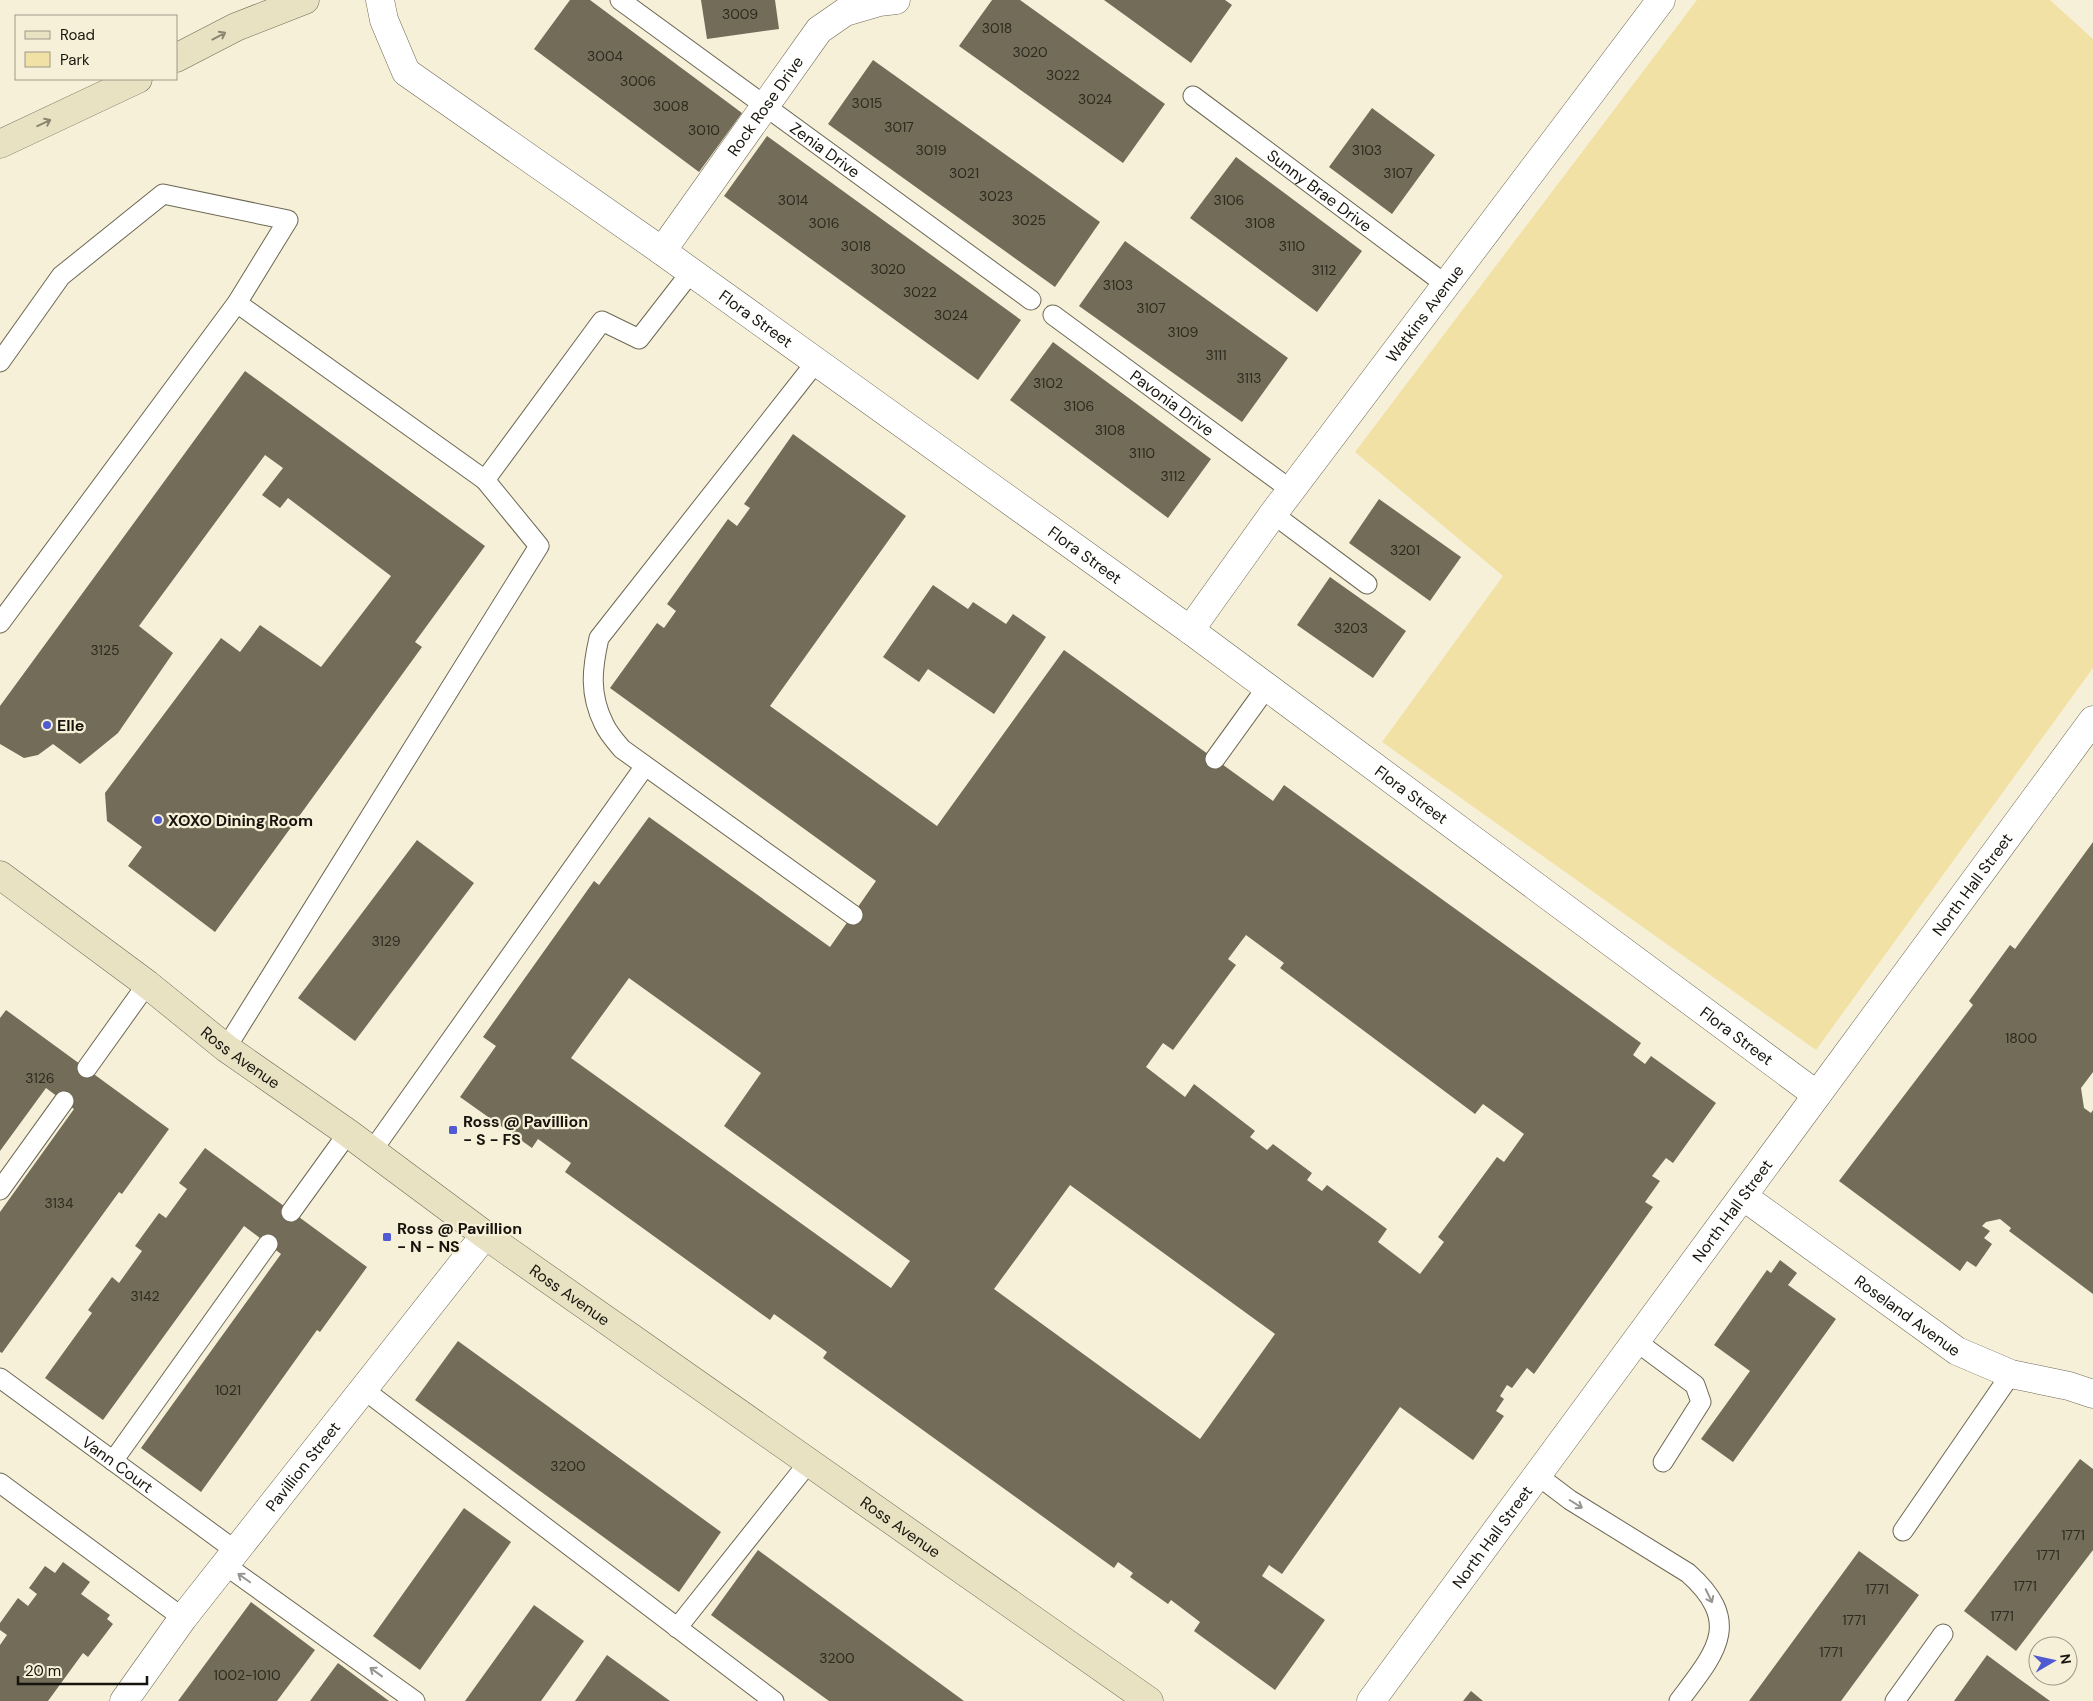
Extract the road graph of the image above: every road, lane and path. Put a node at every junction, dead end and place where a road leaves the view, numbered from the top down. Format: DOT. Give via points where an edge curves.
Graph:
graph roads {
  1 [pos="305,0"];
  2 [pos="380,0"];
  3 [pos="620,0"];
  4 [pos="896,0"];
  5 [pos="1661,0"];
  6 [pos="178,57"];
  7 [pos="136,80"];
  8 [pos="1193,96"];
  9 [pos="766,107"];
  10 [pos="0,144"];
  11 [pos="662,251"];
  12 [pos="691,272"];
  13 [pos="1445,284"];
  14 [pos="1031,300"];
  15 [pos="237,303"];
  16 [pos="1052,315"];
  17 [pos="0,362"];
  18 [pos="816,362"];
  19 [pos="485,480"];
  20 [pos="1291,490"];
  21 [pos="1273,514"];
  22 [pos="1368,584"];
  23 [pos="0,624"];
  24 [pos="1190,630"];
  25 [pos="1268,687"];
  26 [pos="2093,720"];
  27 [pos="1215,759"];
  28 [pos="645,766"];
  29 [pos="0,875"];
  30 [pos="853,915"];
  31 [pos="147,984"];
  32 [pos="226,1048"];
  33 [pos="87,1068"];
  34 [pos="1817,1095"];
  35 [pos="64,1101"];
  36 [pos="348,1133"];
  37 [pos="372,1151"];
  38 [pos="0,1190"];
  39 [pos="1744,1197"];
  40 [pos="291,1212"];
  41 [pos="485,1235"];
  42 [pos="268,1244"];
  43 [pos="1637,1342"];
  44 [pos="2011,1374"];
  45 [pos="0,1378"];
  46 [pos="363,1389"];
  47 [pos="2093,1394"];
  48 [pos="113,1461"];
  49 [pos="809,1462"];
  50 [pos="1663,1462"];
  51 [pos="1537,1475"];
  52 [pos="0,1483"];
  53 [pos="1903,1531"];
  54 [pos="231,1558"];
  55 [pos="183,1618"];
  56 [pos="677,1628"];
  57 [pos="1943,1634"];
  58 [pos="124,1701"];
  59 [pos="415,1701"];
  60 [pos="774,1701"];
  61 [pos="1149,1701"];
  62 [pos="1371,1701"];
  63 [pos="1679,1701"];
  64 [pos="1895,1701"];
  6 -- 1 [label="main road, one-way" via="236,27"];
  2 -- 11 [label="street, Flora Street" via="384,20 406,72"];
  3 -- 9 [label="lane, Zenia Drive"];
  4 -- 9 [label="street, Rock Rose Drive" via="845,12 820,30"];
  5 -- 13 [label="street, Watkins Avenue"];
  10 -- 7 [label="main road, one-way"];
  8 -- 13 [label="lane, Sunny Brae Drive"];
  9 -- 11 [label="street, Rock Rose Drive"];
  9 -- 14 [label="lane, Zenia Drive"];
  11 -- 12 [label="street, Flora Street"];
  12 -- 18 [label="street, Flora Street"];
  12 -- 19 [label="lane" via="639,339 602,320"];
  13 -- 20 [label="street, Watkins Avenue"];
  15 -- 17 [label="lane" via="288,220 164,194 61,276"];
  15 -- 19 [label="lane"];
  15 -- 23 [label="lane"];
  16 -- 20 [label="lane, Pavonia Drive"];
  18 -- 24 [label="street, Flora Street"];
  18 -- 28 [label="lane" via="599,638 592,667 594,697 604,725 622,749"];
  19 -- 32 [label="lane" via="538,546"];
  20 -- 21 [label="street, Watkins Avenue"];
  21 -- 22 [label="lane"];
  21 -- 24 [label="street, Watkins Avenue"];
  24 -- 25 [label="street, Flora Street"];
  25 -- 27 [label="lane"];
  25 -- 34 [label="street, Flora Street"];
  26 -- 34 [label="street, North Hall Street"];
  28 -- 30 [label="lane"];
  28 -- 37 [label="lane"];
  29 -- 31 [label="main road, Ross Avenue"];
  31 -- 32 [label="main road, Ross Avenue"];
  31 -- 33 [label="lane"];
  32 -- 36 [label="main road, Ross Avenue"];
  34 -- 39 [label="street, North Hall Street"];
  35 -- 38 [label="lane"];
  36 -- 37 [label="main road, Ross Avenue"];
  36 -- 40 [label="lane"];
  37 -- 41 [label="main road, Ross Avenue"];
  39 -- 43 [label="street, North Hall Street"];
  39 -- 44 [label="street, Roseland Avenue" via="1957,1351"];
  41 -- 46 [label="street, Pavillion Street"];
  41 -- 49 [label="main road, Ross Avenue"];
  42 -- 48 [label="lane"];
  43 -- 50 [label="lane" via="1695,1385 1701,1402"];
  43 -- 51 [label="street, North Hall Street"];
  44 -- 47 [label="street, Roseland Avenue"];
  44 -- 53 [label="lane"];
  45 -- 48 [label="lane, Vann Court"];
  46 -- 54 [label="street, Pavillion Street"];
  46 -- 56 [label="lane"];
  48 -- 54 [label="lane, Vann Court"];
  49 -- 56 [label="lane"];
  49 -- 61 [label="main road, Ross Avenue"];
  51 -- 62 [label="street, North Hall Street"];
  51 -- 63 [label="lane, one-way" via="1570,1500 1688,1573 1705,1588 1719,1616 1719,1640 1708,1663"];
  52 -- 55 [label="lane"];
  54 -- 55 [label="street, Pavillion Street"];
  59 -- 54 [label="lane, Vann Court, one-way"];
  55 -- 58 [label="street, Pavillion Street"];
  56 -- 60 [label="lane"];
  57 -- 64 [label="lane"];
}
